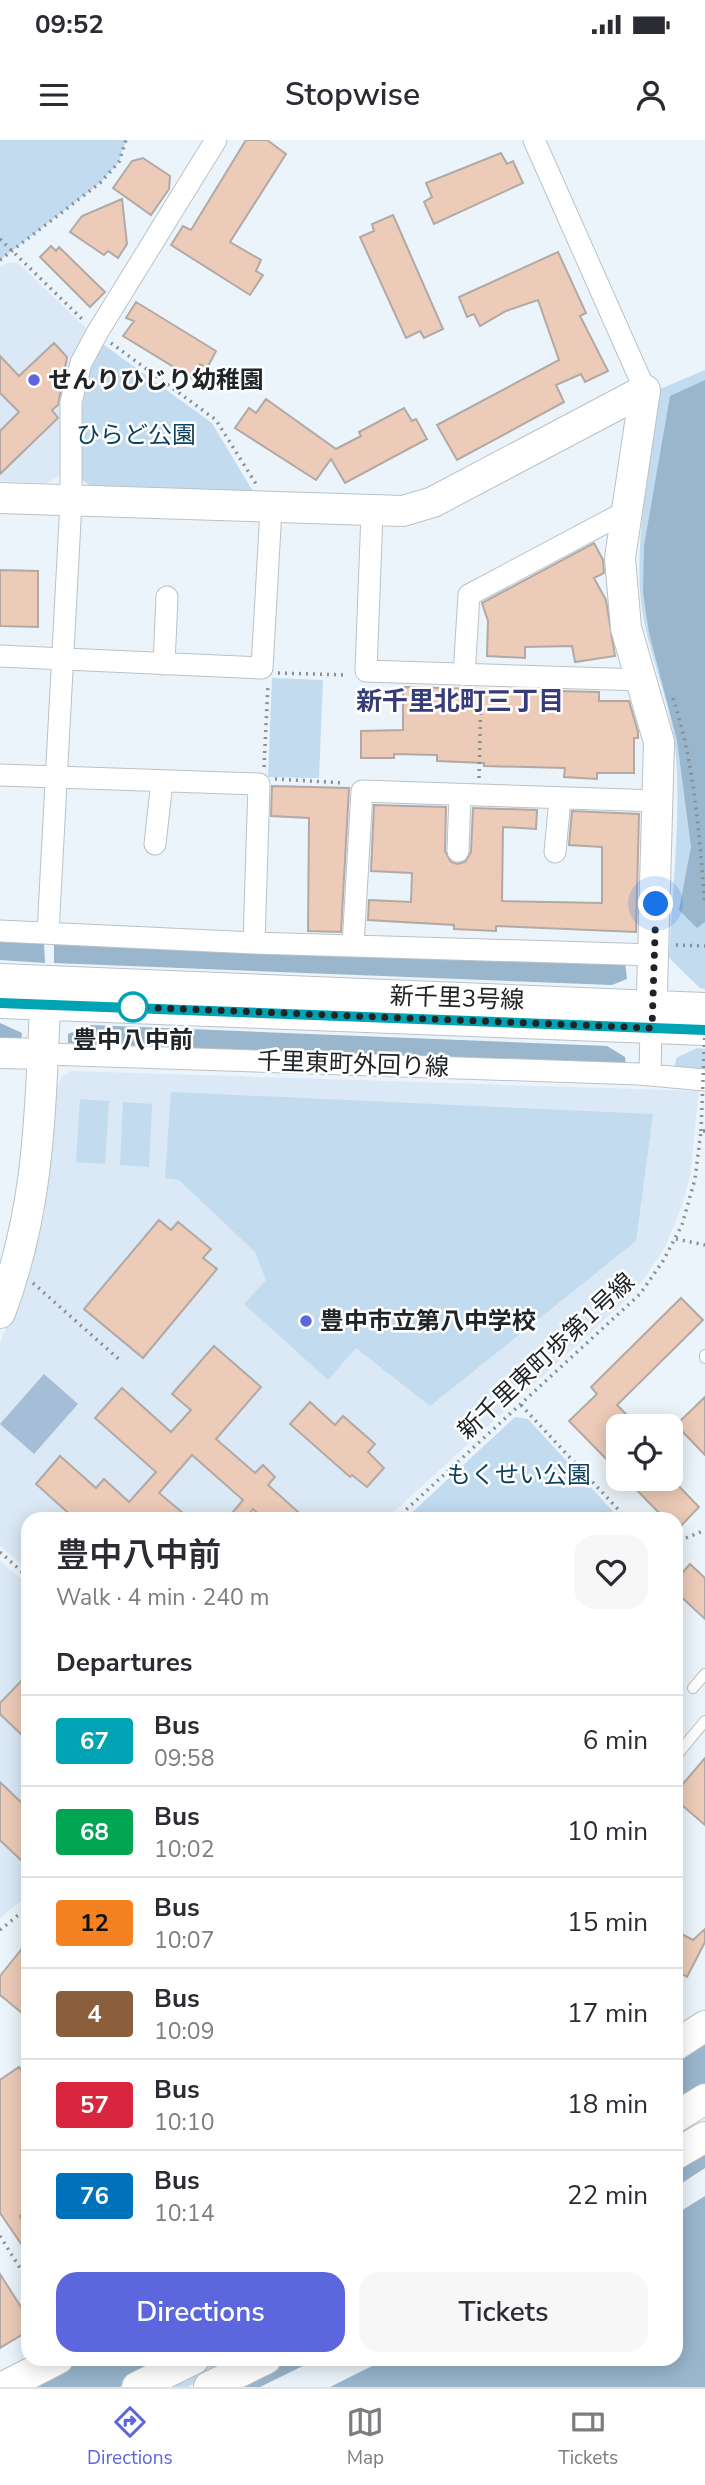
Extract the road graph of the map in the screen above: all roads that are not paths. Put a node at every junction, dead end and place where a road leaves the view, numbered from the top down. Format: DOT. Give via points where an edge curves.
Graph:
graph roads {
  1 [pos="216,140"];
  2 [pos="534,140"];
  3 [pos="645,390"];
  4 [pos="0,498"];
  5 [pos="71,502"];
  6 [pos="271,509"];
  7 [pos="625,512"];
  8 [pos="372,513"];
  9 [pos="167,597"];
  10 [pos="0,656"];
  11 [pos="62,659"];
  12 [pos="164,664"];
  13 [pos="473,675"];
  14 [pos="641,680"];
  15 [pos="0,775"];
  16 [pos="56,778"];
  17 [pos="162,781"];
  18 [pos="469,795"];
  19 [pos="560,799"];
  20 [pos="658,801"];
  21 [pos="155,844"];
  22 [pos="458,851"];
  23 [pos="555,852"];
  24 [pos="0,931"];
  25 [pos="48,933"];
  26 [pos="254,943"];
  27 [pos="353,946"];
  28 [pos="661,950"];
  29 [pos="0,979"];
  30 [pos="45,994"];
  31 [pos="0,1003"];
  32 [pos="705,1007"];
  33 [pos="652,1017"];
  34 [pos="705,1030"];
  35 [pos="0,1053"];
  36 [pos="45,1054"];
  37 [pos="650,1075"];
  38 [pos="705,1080"];
  39 [pos="0,1312"];
  40 [pos="705,1674"];
  41 [pos="693,1688"];
  42 [pos="705,1721"];
  43 [pos="683,1748"];
  44 [pos="705,2026"];
  45 [pos="683,2040"];
  46 [pos="705,2098"];
  47 [pos="683,2112"];
  48 [pos="705,2137"];
  49 [pos="683,2150"];
  50 [pos="44,2366"];
  51 [pos="180,2366"];
  52 [pos="252,2366"];
  53 [pos="4,2387"];
  54 [pos="137,2387"];
  55 [pos="209,2387"];
  1 -- 5 [label="street" via="81,363 71,402"];
  2 -- 3 [label="street"];
  3 -- 7 [label="street"];
  3 -- 8 [label="street" via="433,502 403,511"];
  4 -- 5 [label="street"];
  5 -- 6 [label="street"];
  5 -- 11 [label="street"];
  6 -- 8 [label="street"];
  6 -- 12 [label="street" via="262,668"];
  7 -- 13 [label="street" via="469,595"];
  7 -- 14 [label="street" via="621,593 625,628"];
  8 -- 13 [label="street" via="366,671"];
  9 -- 12 [label="street"];
  10 -- 11 [label="street"];
  11 -- 12 [label="street"];
  11 -- 16 [label="street"];
  13 -- 14 [label="street"];
  14 -- 20 [label="street" via="659,742"];
  15 -- 16 [label="street"];
  16 -- 17 [label="street"];
  16 -- 25 [label="street"];
  17 -- 21 [label="street"];
  17 -- 26 [label="street" via="259,784"];
  18 -- 19 [label="street"];
  18 -- 22 [label="street"];
  18 -- 27 [label="street" via="362,791"];
  19 -- 20 [label="street"];
  19 -- 23 [label="street"];
  20 -- 28 [label="street"];
  24 -- 25 [label="street"];
  25 -- 26 [label="street"];
  26 -- 27 [label="street"];
  27 -- 28 [label="street"];
  28 -- 33 [label="street"];
  29 -- 30 [label="street, 新千里3号線"];
  30 -- 31 [label="street, 新千里3号線"];
  30 -- 33 [label="street, 新千里3号線"];
  30 -- 36 [label="street"];
  32 -- 33 [label="street, 新千里3号線"];
  33 -- 34 [label="street, 新千里3号線"];
  33 -- 37 [label="street"];
  35 -- 36 [label="street, 千里東町外回り線"];
  36 -- 37 [label="street, 千里東町外回り線"];
  36 -- 39 [label="street" via="30,1213"];
  37 -- 38 [label="street, 千里東町外回り線"];
  40 -- 41 [label="lane"];
  42 -- 43 [label="lane"];
  44 -- 45 [label="street"];
  46 -- 47 [label="street"];
  48 -- 49 [label="street"];
  50 -- 53 [label="street"];
  51 -- 54 [label="street"];
  52 -- 55 [label="street"];
}
